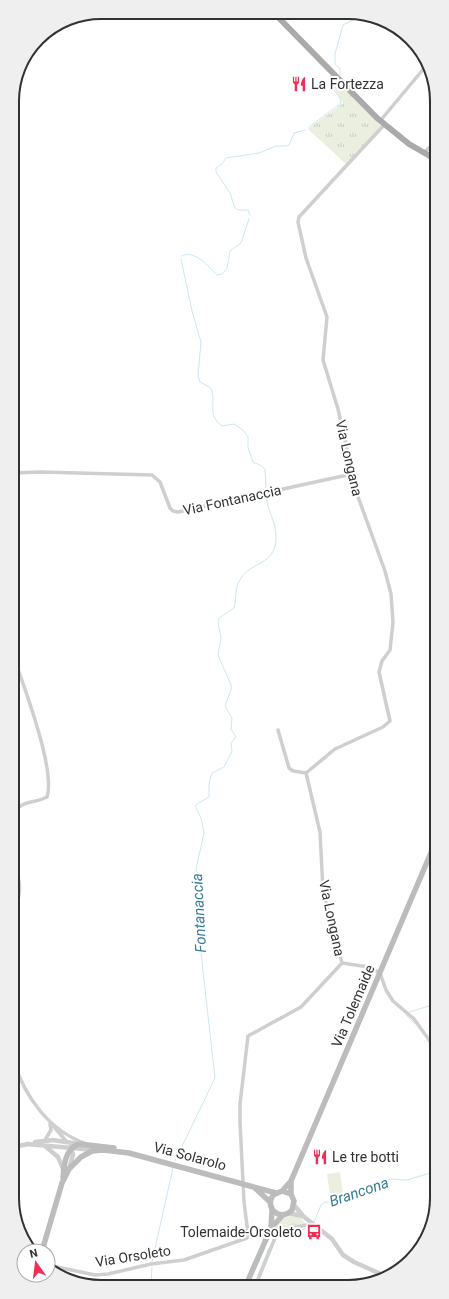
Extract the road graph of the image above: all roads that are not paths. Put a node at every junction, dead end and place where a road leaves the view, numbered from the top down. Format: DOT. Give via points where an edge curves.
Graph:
graph roads {
  1 [pos="280,19"];
  2 [pos="424,69"];
  3 [pos="382,123"];
  4 [pos="430,147"];
  5 [pos="424,153"];
  6 [pos="430,156"];
  7 [pos="19,473"];
  8 [pos="352,474"];
  9 [pos="19,672"];
  10 [pos="278,730"];
  11 [pos="306,773"];
  12 [pos="19,805"];
  13 [pos="430,855"];
  14 [pos="19,880"];
  15 [pos="19,898"];
  16 [pos="342,963"];
  17 [pos="380,973"];
  18 [pos="430,1041"];
  19 [pos="19,1073"];
  20 [pos="48,1119"];
  21 [pos="50,1124"];
  22 [pos="61,1131"];
  23 [pos="66,1141"];
  24 [pos="44,1143"];
  25 [pos="79,1144"];
  26 [pos="91,1145"];
  27 [pos="19,1146"];
  28 [pos="71,1148"];
  29 [pos="96,1150"];
  30 [pos="129,1153"];
  31 [pos="67,1169"];
  32 [pos="292,1181"];
  33 [pos="244,1183"];
  34 [pos="255,1188"];
  35 [pos="279,1192"];
  36 [pos="291,1194"];
  37 [pos="270,1202"];
  38 [pos="294,1205"];
  39 [pos="272,1210"];
  40 [pos="286,1214"];
  41 [pos="303,1216"];
  42 [pos="311,1224"];
  43 [pos="271,1228"];
  44 [pos="45,1243"];
  45 [pos="57,1267"];
  46 [pos="380,1274"];
  47 [pos="248,1280"];
  48 [pos="258,1280"];
  1 -- 3 [label="main road"];
  2 -- 3 [label="street"];
  3 -- 5 [label="main road"];
  3 -- 8 [label="street, Via Longana" via="299,217 298,222 306,258 328,317 323,360 338,409"];
  4 -- 5 [label="street"];
  5 -- 6 [label="main road"];
  7 -- 8 [label="street, Via Fontanaccia" via="152,475 160,482 170,508 178,512"];
  8 -- 11 [label="street, Via Longana" via="356,494 385,571 390,594 393,622 390,650 382,661 379,672 390,721 383,727 335,749"];
  9 -- 12 [label="street" via="42,743 50,788 47,797"];
  10 -- 11 [label="street" via="290,768"];
  11 -- 16 [label="street, Via Longana" via="320,832 323,891"];
  13 -- 17 [label="main road, Via Tolemaide"];
  14 -- 15 [label="street"];
  16 -- 17 [label="street" via="369,967"];
  16 -- 33 [label="street, Via Longana" via="301,1006 248,1036 240,1104"];
  17 -- 18 [label="street" via="393,1001 414,1019"];
  17 -- 32 [label="main road, Via Tolemaide"];
  19 -- 20 [label="street" via="30,1098"];
  20 -- 21 [label="street"];
  20 -- 22 [label="street"];
  21 -- 23 [label="street"];
  21 -- 24 [label="street"];
  22 -- 23 [label="street"];
  22 -- 26 [label="street"];
  23 -- 24 [label="street"];
  23 -- 25 [label="street"];
  23 -- 28 [label="street"];
  24 -- 27 [label="street"];
  24 -- 28 [label="street"];
  24 -- 31 [label="street"];
  25 -- 26 [label="main road"];
  25 -- 28 [label="main road"];
  26 -- 30 [label="main road"];
  28 -- 29 [label="street"];
  28 -- 31 [label="main road"];
  29 -- 30 [label="main road"];
  29 -- 31 [label="main road" via="81,1157"];
  30 -- 33 [label="main road, Via Solarolo"];
  31 -- 44 [label="main road"];
  32 -- 35 [label="main road, Via Tolemaide"];
  32 -- 36 [label="main road, Via Tolemaide"];
  33 -- 34 [label="main road"];
  33 -- 45 [label="street, Via Orsoleto" via="248,1234 243,1240 184,1260 151,1264 108,1274 95,1275"];
  34 -- 35 [label="main road"];
  34 -- 37 [label="main road"];
  35 -- 36 [label="main road"];
  35 -- 37 [label="main road, Via Tolemaide"];
  36 -- 38 [label="main road, Via Tolemaide"];
  37 -- 39 [label="main road"];
  38 -- 40 [label="main road"];
  38 -- 41 [label="street"];
  39 -- 40 [label="main road" via="279,1215"];
  39 -- 43 [label="main road"];
  40 -- 41 [label="street"];
  40 -- 43 [label="main road"];
  41 -- 42 [label="street"];
  42 -- 46 [label="street" via="332,1239 343,1255"];
  42 -- 48 [label="street" via="277,1233"];
  43 -- 47 [label="main road"];
}
